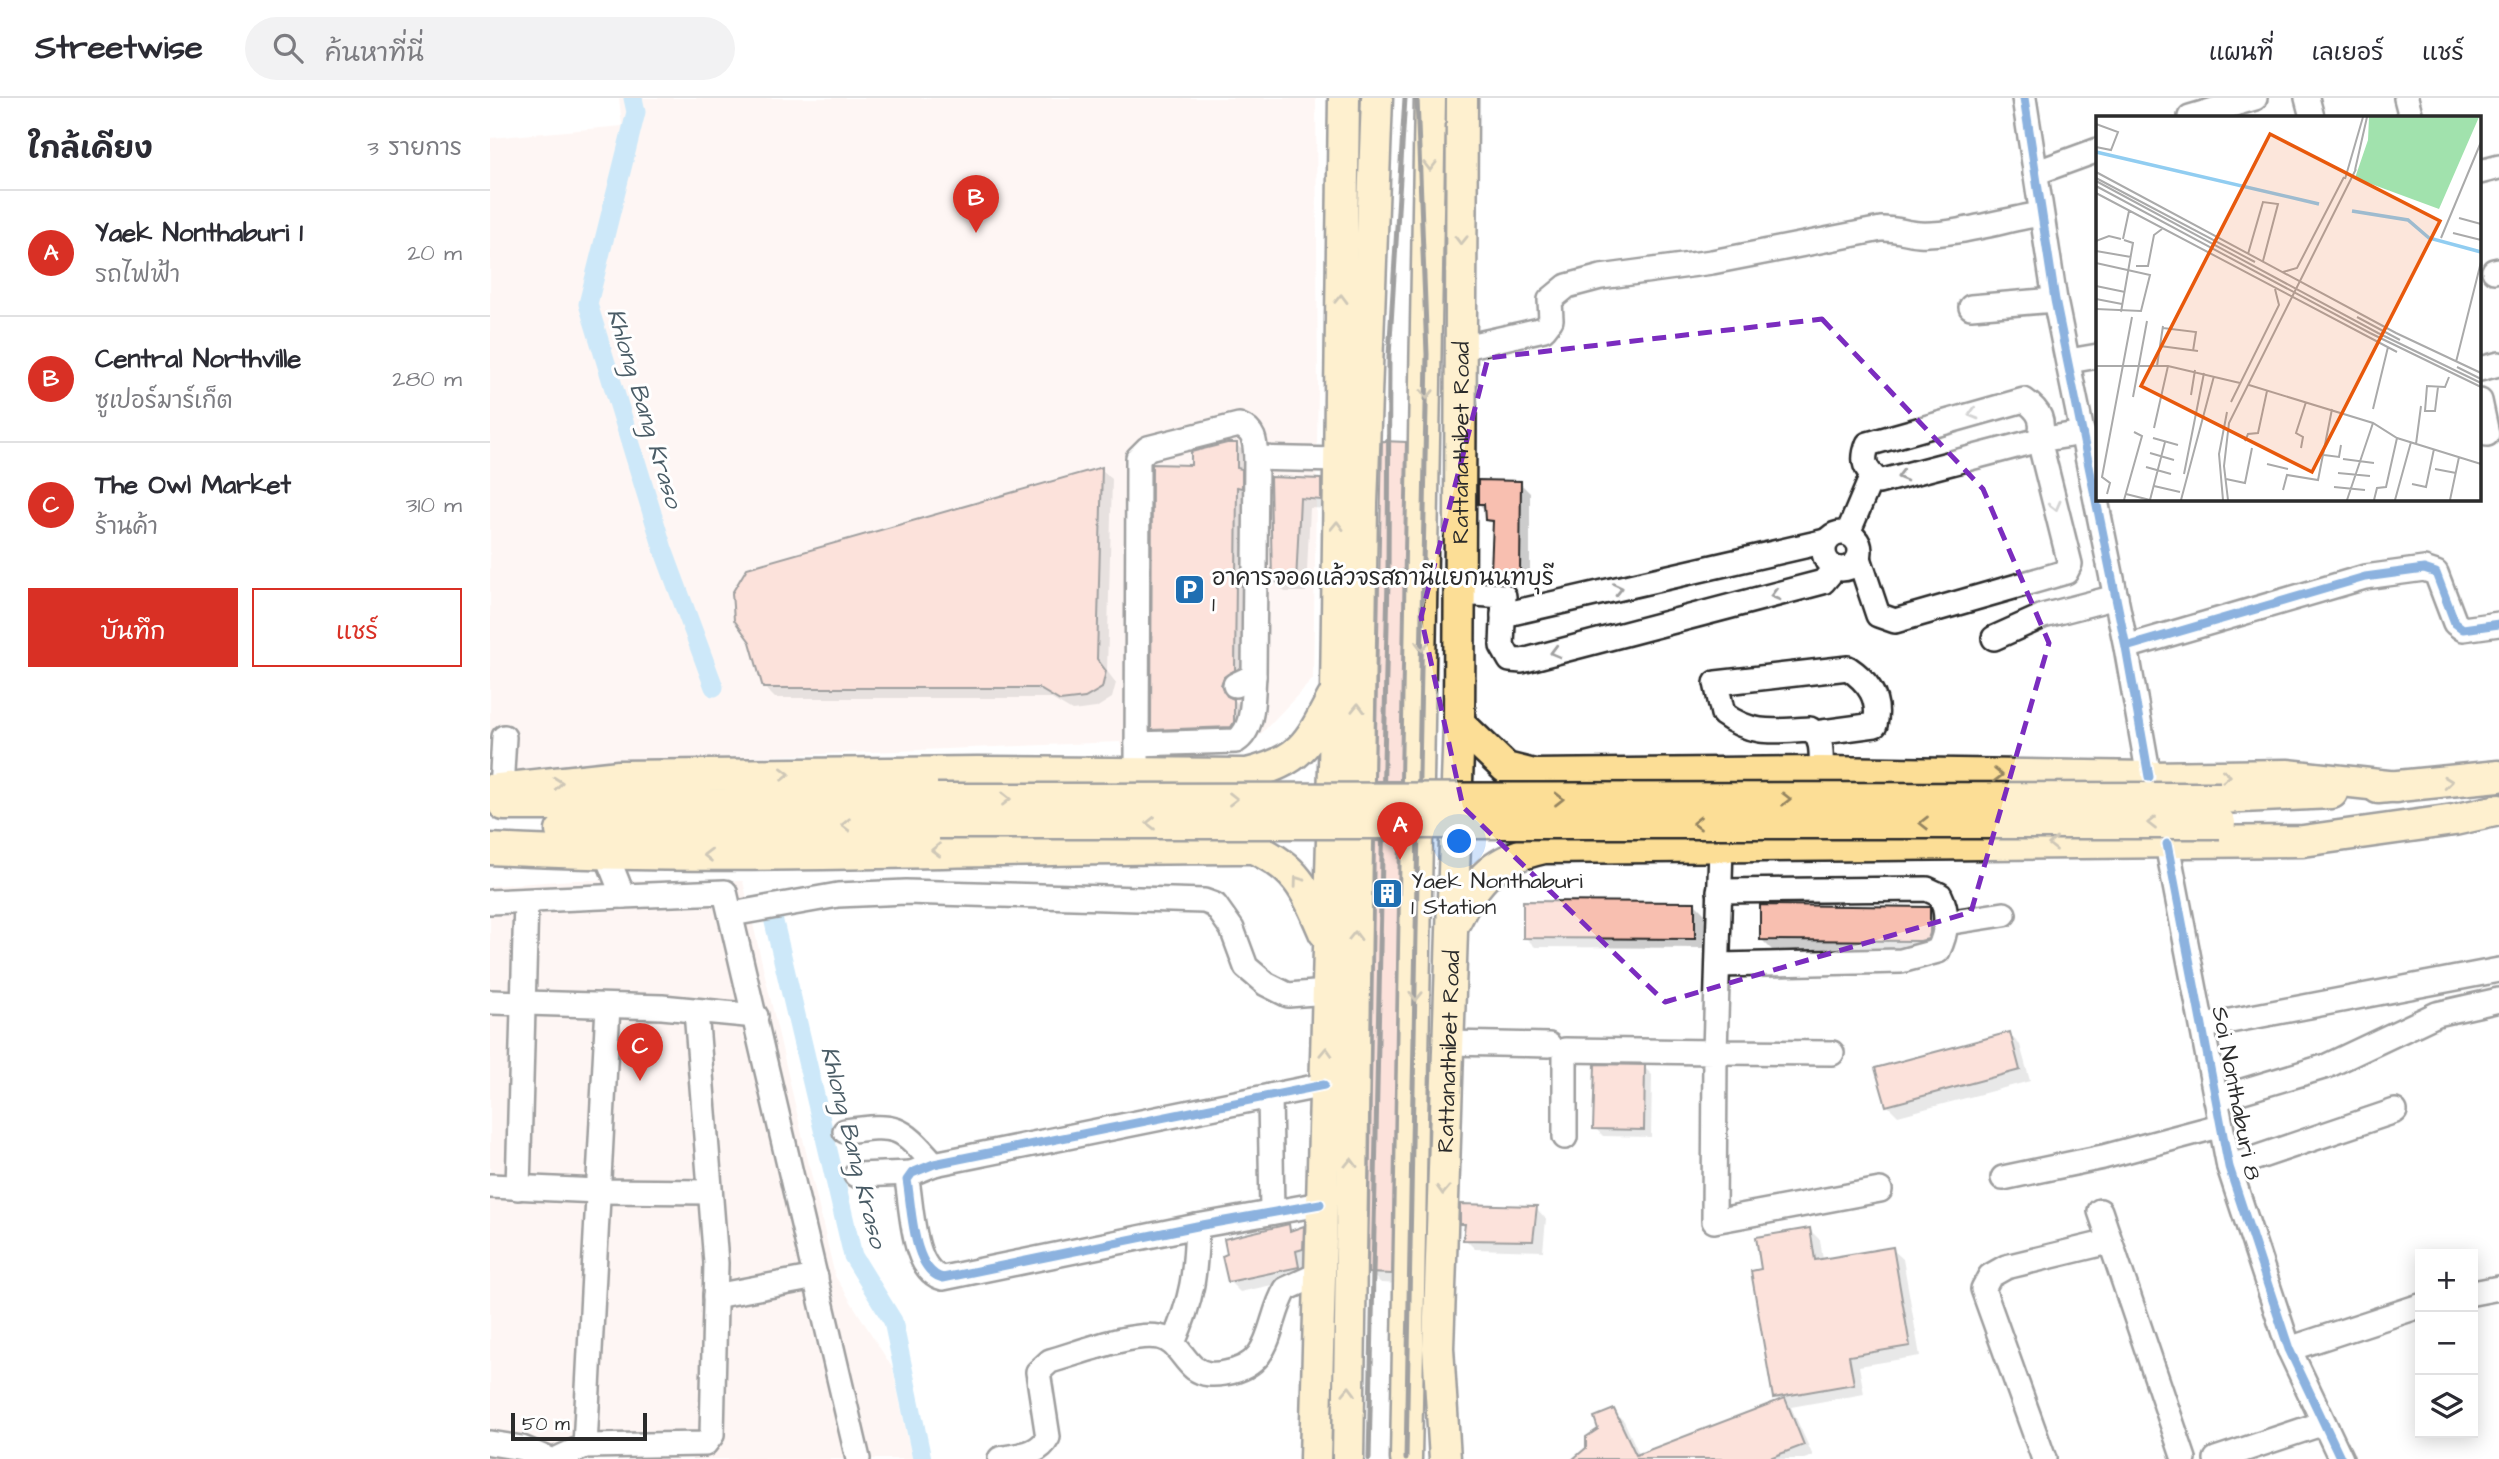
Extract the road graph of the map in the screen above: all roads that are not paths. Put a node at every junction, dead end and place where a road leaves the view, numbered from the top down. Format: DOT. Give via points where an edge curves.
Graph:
graph roads {
  1 [pos="1344,98"];
  2 [pos="1377,98"];
  3 [pos="1430,98"];
  4 [pos="1462,98"];
  5 [pos="2024,98"];
  6 [pos="2255,98"];
  7 [pos="2307,98"];
  8 [pos="2406,98"];
  9 [pos="2201,115"];
  10 [pos="2312,116"];
  11 [pos="2411,116"];
  12 [pos="2096,151"];
  13 [pos="2499,167"];
  14 [pos="2482,171"];
  15 [pos="2035,173"];
  16 [pos="2039,214"];
  17 [pos="2055,300"];
  18 [pos="1971,307"];
  19 [pos="1460,348"];
  20 [pos="2096,356"];
  21 [pos="2068,361"];
  22 [pos="2499,364"];
  23 [pos="2482,368"];
  24 [pos="2482,410"];
  25 [pos="2083,433"];
  26 [pos="2487,434"];
  27 [pos="2039,440"];
  28 [pos="1256,457"];
  29 [pos="1338,460"];
  30 [pos="1872,476"];
  31 [pos="2096,498"];
  32 [pos="2096,500"];
  33 [pos="1848,533"];
  34 [pos="1826,541"];
  35 [pos="1859,558"];
  36 [pos="1835,568"];
  37 [pos="1459,593"];
  38 [pos="2116,597"];
  39 [pos="1503,615"];
  40 [pos="2499,624"];
  41 [pos="1994,638"];
  42 [pos="2126,647"];
  43 [pos="1336,693"];
  44 [pos="1459,723"];
  45 [pos="1815,733"];
  46 [pos="504,737"];
  47 [pos="1137,759"];
  48 [pos="1821,772"];
  49 [pos="1247,774"];
  50 [pos="1534,775"];
  51 [pos="2499,776"];
  52 [pos="2148,777"];
  53 [pos="2397,787"];
  54 [pos="494,794"];
  55 [pos="2499,810"];
  56 [pos="938,811"];
  57 [pos="2220,811"];
  58 [pos="2414,827"];
  59 [pos="490,834"];
  60 [pos="2167,844"];
  61 [pos="1721,846"];
  62 [pos="1253,848"];
  63 [pos="1544,848"];
  64 [pos="490,849"];
  65 [pos="605,851"];
  66 [pos="1719,891"];
  67 [pos="623,896"];
  68 [pos="526,901"];
  69 [pos="490,902"];
  70 [pos="732,914"];
  71 [pos="2004,914"];
  72 [pos="1946,923"];
  73 [pos="1453,926"];
  74 [pos="1328,942"];
  75 [pos="1719,965"];
  76 [pos="2499,970"];
  77 [pos="1328,992"];
  78 [pos="2499,1000"];
  79 [pos="490,1002"];
  80 [pos="524,1003"];
  81 [pos="608,1006"];
  82 [pos="696,1011"];
  83 [pos="756,1016"];
  84 [pos="2204,1026"];
  85 [pos="1448,1043"];
  86 [pos="1549,1045"];
  87 [pos="1715,1052"];
  88 [pos="1832,1054"];
  89 [pos="1324,1085"];
  90 [pos="1270,1096"];
  91 [pos="2216,1099"];
  92 [pos="2395,1111"];
  93 [pos="2219,1126"];
  94 [pos="845,1132"];
  95 [pos="1565,1137"];
  96 [pos="934,1164"];
  97 [pos="2229,1167"];
  98 [pos="912,1173"];
  99 [pos="856,1175"];
  100 [pos="2003,1178"];
  101 [pos="490,1186"];
  102 [pos="518,1188"];
  103 [pos="1880,1190"];
  104 [pos="598,1191"];
  105 [pos="710,1192"];
  106 [pos="1320,1204"];
  107 [pos="2100,1211"];
  108 [pos="1272,1212"];
  109 [pos="1196,1226"];
  110 [pos="2109,1242"];
  111 [pos="1319,1274"];
  112 [pos="816,1278"];
  113 [pos="2499,1287"];
  114 [pos="2478,1292"];
  115 [pos="715,1296"];
  116 [pos="2415,1308"];
  117 [pos="1173,1343"];
  118 [pos="1437,1348"];
  119 [pos="2289,1349"];
  120 [pos="2322,1424"];
  121 [pos="490,1443"];
  122 [pos="585,1447"];
  123 [pos="1317,1452"];
  124 [pos="548,1459"];
  125 [pos="557,1459"];
  126 [pos="858,1459"];
  127 [pos="1000,1459"];
  128 [pos="1348,1459"];
  129 [pos="1406,1459"];
  130 [pos="1426,1459"];
  131 [pos="1445,1459"];
  132 [pos="2044,1459"];
  133 [pos="2184,1459"];
  134 [pos="2216,1459"];
  135 [pos="2341,1459"];
  29 -- 1 [label="main road, one-way"];
  128 -- 2 [label="main road, one-way" via="1361,518"];
  3 -- 129 [label="main road, Rattanathibet Road, one-way"];
  4 -- 19 [label="main road, Rattanathibet Road, one-way"];
  5 -- 15 [label="street"];
  6 -- 9 [label="street"];
  7 -- 10 [label="street"];
  8 -- 11 [label="street"];
  12 -- 15 [label="street"];
  13 -- 14 [label="street"];
  15 -- 16 [label="street"];
  16 -- 17 [label="street"];
  16 -- 19 [label="street" via="1939,233 1881,229 1713,262 1601,277 1557,292 1550,300 1551,320 1544,329"];
  17 -- 18 [label="street"];
  17 -- 21 [label="street"];
  19 -- 37 [label="main road, Rattanathibet Road"];
  20 -- 21 [label="street"];
  21 -- 25 [label="street"];
  22 -- 23 [label="street"];
  24 -- 26 [label="street"];
  25 -- 27 [label="street"];
  25 -- 31 [label="street"];
  27 -- 30 [label="street, one-way" via="1879,482"];
  27 -- 30 [label="street, one-way" via="2043,426 2037,408 2024,400 1868,444 1863,457"];
  27 -- 35 [label="street, one-way" via="2070,564 2066,572 1895,621 1878,615"];
  28 -- 29 [label="street"];
  28 -- 47 [label="street" via="1244,680 1249,726 1236,741"];
  28 -- 47 [label="street" via="1254,438 1248,428 1239,425 1148,448 1138,458"];
  43 -- 29 [label="main road, one-way"];
  30 -- 33 [label="street"];
  32 -- 38 [label="street"];
  33 -- 34 [label="street" via="1836,533"];
  33 -- 35 [label="street" via="1860,546"];
  34 -- 36 [label="street" via="1824,554"];
  39 -- 34 [label="street, one-way"];
  35 -- 36 [label="street" via="1847,569"];
  36 -- 39 [label="street, one-way" via="1823,582 1521,661 1510,660 1502,646"];
  37 -- 39 [label="street" via="1504,596"];
  37 -- 44 [label="main road, Rattanathibet Road"];
  38 -- 41 [label="street" via="2043,616"];
  38 -- 42 [label="street"];
  40 -- 42 [label="street" via="2463,629 2455,623 2436,573 2424,569 2365,577"];
  42 -- 52 [label="street"];
  43 -- 49 [label="main road" via="1310,740 1296,755 1278,766"];
  43 -- 74 [label="main road"];
  44 -- 50 [label="main road" via="1506,768"];
  44 -- 73 [label="main road, Rattanathibet Road"];
  45 -- 45 [label="street" via="1875,725 1873,691 1865,679 1848,668 1716,683 1723,714 1738,725 1755,732 1810,729"];
  45 -- 48 [label="street" via="1820,740"];
  46 -- 54 [label="street"];
  47 -- 49 [label="main road"];
  54 -- 47 [label="main road, one-way" via="619,776"];
  50 -- 48 [label="main road, one-way"];
  48 -- 52 [label="main road, one-way"];
  49 -- 62 [label="main road" via="1272,786 1278,800 1279,818"];
  50 -- 63 [label="main road" via="1510,793 1507,825 1520,841"];
  53 -- 51 [label="main road, one-way"];
  52 -- 53 [label="main road, one-way" via="2287,775"];
  53 -- 57 [label="main road" via="2270,798"];
  54 -- 56 [label="main road" via="684,805"];
  55 -- 58 [label="main road"];
  56 -- 57 [label="main road, bridge"];
  56 -- 59 [label="main road, one-way"];
  57 -- 58 [label="main road"];
  58 -- 60 [label="main road" via="2303,841"];
  60 -- 61 [label="main road, one-way"];
  60 -- 84 [label="street, Soi Nonthaburi 8"];
  61 -- 63 [label="main road"];
  61 -- 66 [label="street"];
  62 -- 65 [label="main road, one-way" via="716,855"];
  74 -- 62 [label="main road, one-way" via="1294,873"];
  63 -- 73 [label="main road" via="1513,855 1496,866 1471,891"];
  64 -- 65 [label="main road"];
  65 -- 67 [label="street"];
  66 -- 72 [label="street" via="1927,889 1940,895"];
  66 -- 75 [label="street"];
  67 -- 68 [label="street"];
  67 -- 70 [label="street" via="726,892"];
  68 -- 69 [label="street"];
  68 -- 80 [label="street"];
  70 -- 77 [label="street" via="838,895 906,892 1204,901 1215,905 1232,929 1245,967 1266,984 1288,995"];
  70 -- 83 [label="street"];
  71 -- 72 [label="street"];
  72 -- 75 [label="street" via="1938,951 1900,961"];
  73 -- 85 [label="main road, Rattanathibet Road"];
  74 -- 77 [label="main road"];
  75 -- 87 [label="street"];
  76 -- 84 [label="street"];
  89 -- 77 [label="main road, one-way"];
  78 -- 91 [label="street" via="2437,1014 2327,1066"];
  79 -- 80 [label="street"];
  80 -- 81 [label="street"];
  80 -- 102 [label="street"];
  81 -- 82 [label="street"];
  81 -- 104 [label="street"];
  82 -- 83 [label="street"];
  82 -- 105 [label="street"];
  83 -- 112 [label="street"];
  84 -- 91 [label="street, Soi Nonthaburi 8"];
  85 -- 86 [label="street"];
  85 -- 118 [label="main road, Rattanathibet Road, one-way"];
  87 -- 88 [label="street"];
  87 -- 95 [label="street" via="1565,1050"];
  87 -- 103 [label="street" via="1714,1221"];
  89 -- 90 [label="street"];
  89 -- 106 [label="main road"];
  90 -- 96 [label="street"];
  90 -- 108 [label="street"];
  91 -- 93 [label="street, Soi Nonthaburi 8"];
  92 -- 97 [label="street"];
  93 -- 97 [label="street, Soi Nonthaburi 8"];
  93 -- 100 [label="street"];
  94 -- 96 [label="street" via="876,1127 900,1130"];
  96 -- 98 [label="street"];
  97 -- 119 [label="street, Soi Nonthaburi 8"];
  98 -- 99 [label="street"];
  98 -- 109 [label="street" via="907,1180 919,1256 925,1269 943,1278"];
  101 -- 102 [label="street"];
  102 -- 104 [label="street"];
  104 -- 105 [label="street"];
  104 -- 122 [label="street"];
  105 -- 115 [label="street"];
  106 -- 108 [label="street"];
  106 -- 111 [label="main road"];
  107 -- 110 [label="street"];
  108 -- 109 [label="street"];
  109 -- 117 [label="street" via="1190,1303"];
  110 -- 132 [label="street" via="2006,1267 1990,1276 1983,1289"];
  110 -- 133 [label="street"];
  111 -- 117 [label="street" via="1286,1289 1270,1337 1258,1357 1239,1370 1206,1374 1193,1367"];
  111 -- 123 [label="main road"];
  112 -- 115 [label="street"];
  112 -- 126 [label="street"];
  113 -- 114 [label="street"];
  115 -- 122 [label="street" via="709,1440 705,1444"];
  116 -- 119 [label="street"];
  117 -- 127 [label="street" via="1150,1336 1042,1366 1038,1372 1048,1437 1038,1450"];
  118 -- 130 [label="main road"];
  118 -- 131 [label="main road, Rattanathibet Road"];
  119 -- 120 [label="street, Soi Nonthaburi 8"];
  120 -- 134 [label="street"];
  120 -- 135 [label="street, Soi Nonthaburi 8"];
  121 -- 124 [label="street" via="522,1448"];
  122 -- 125 [label="street"];
}
